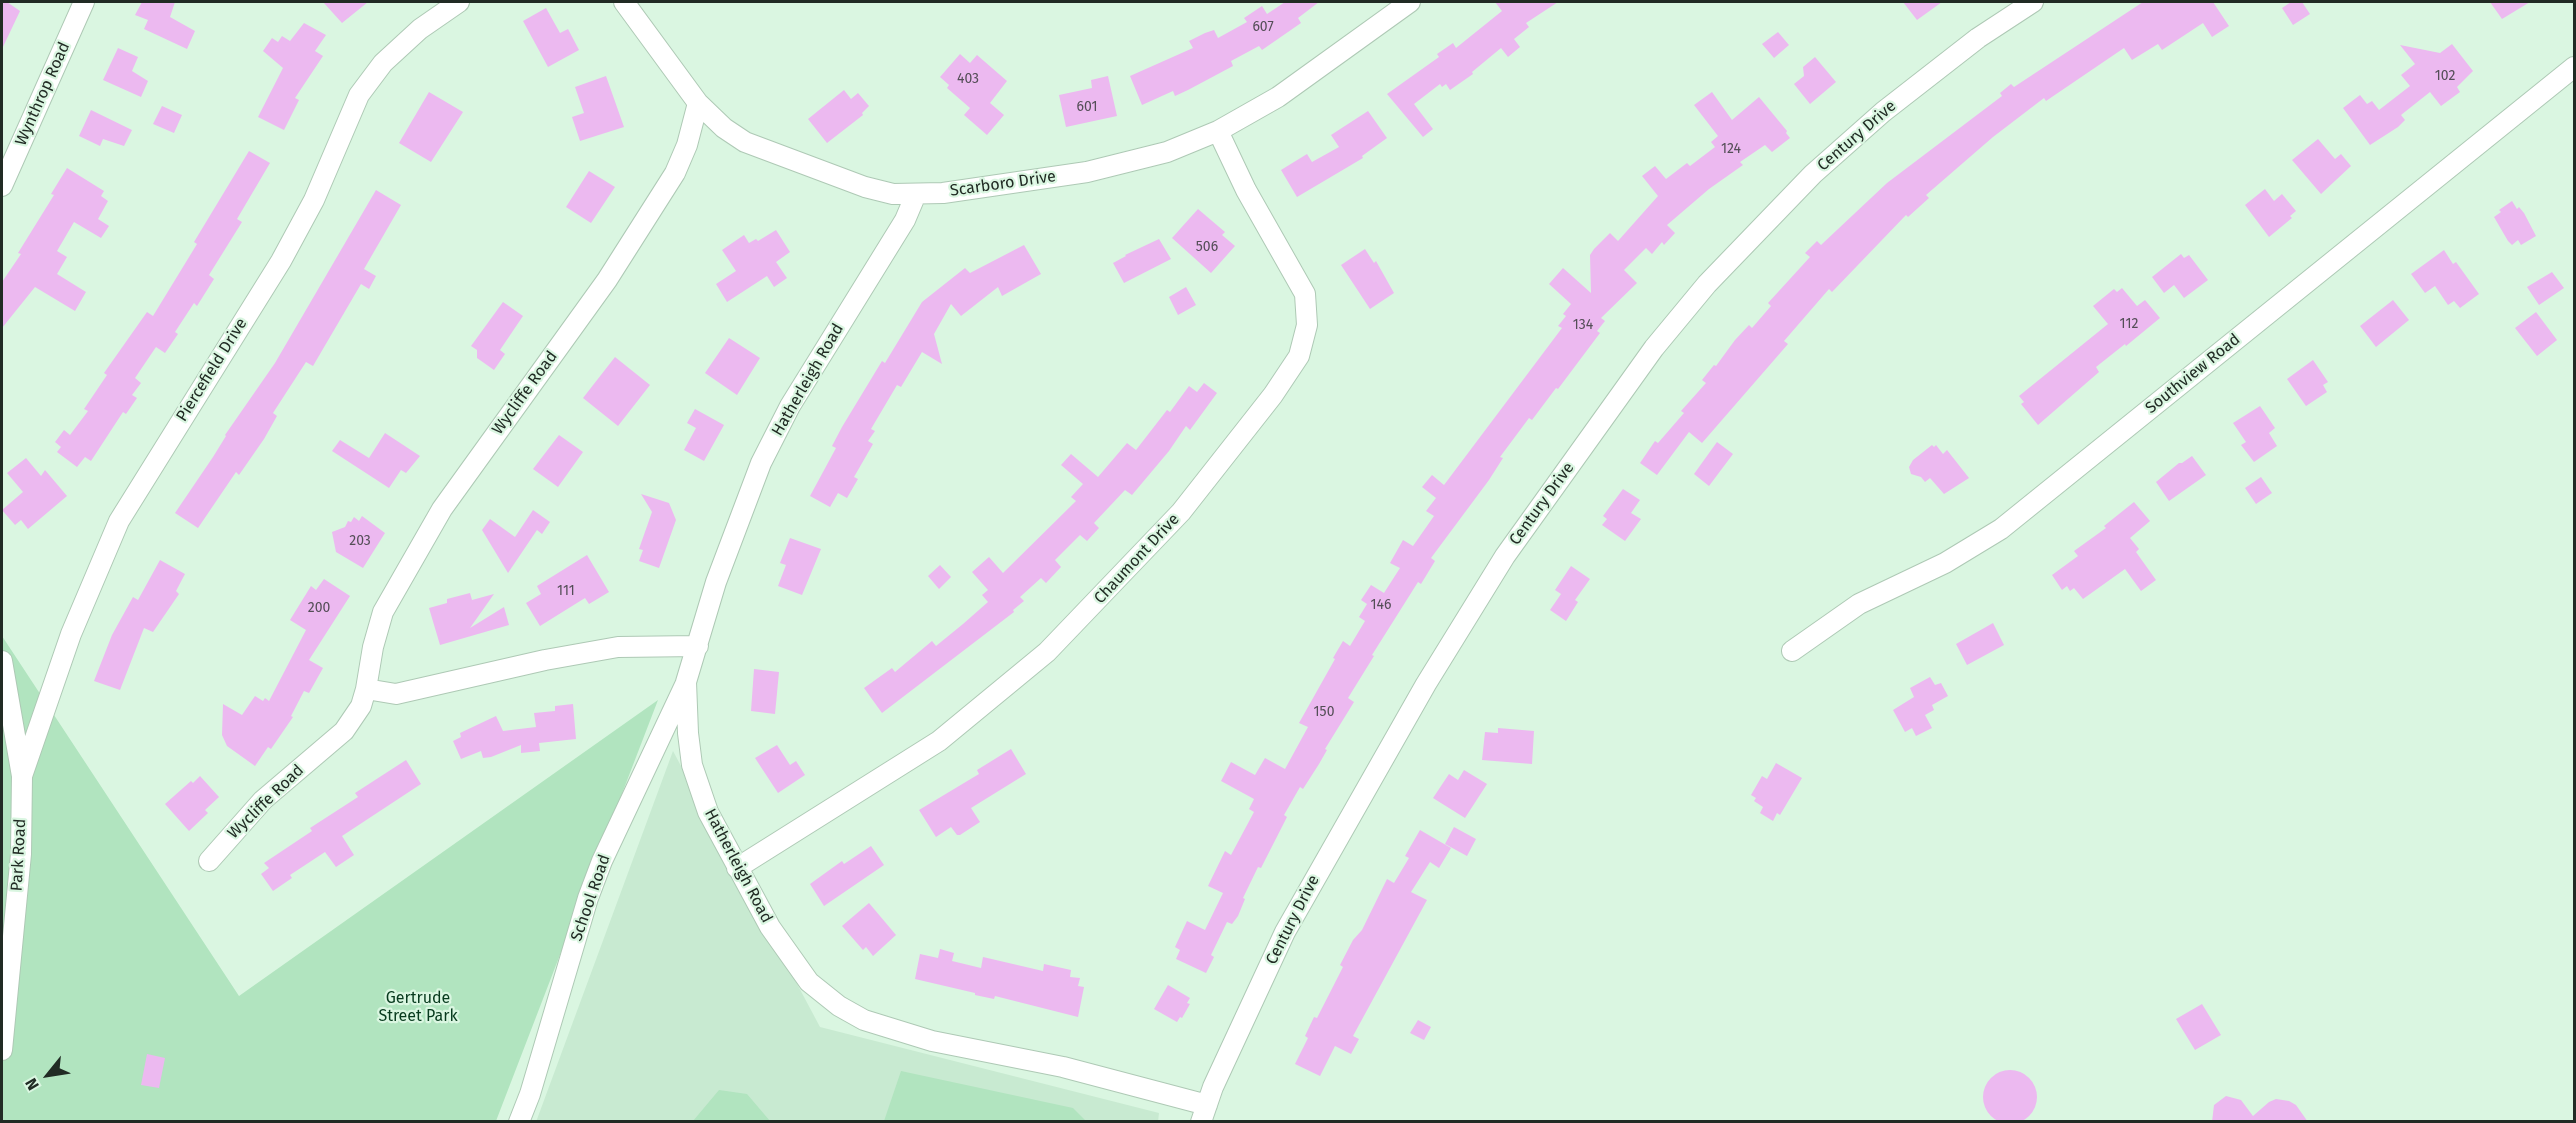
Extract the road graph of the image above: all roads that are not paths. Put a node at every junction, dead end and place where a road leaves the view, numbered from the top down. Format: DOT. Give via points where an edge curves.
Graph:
graph roads {
  1 [pos="84,2"];
  2 [pos="459,2"];
  3 [pos="624,2"];
  4 [pos="1410,2"];
  5 [pos="2033,2"];
  6 [pos="2574,67"];
  7 [pos="698,103"];
  8 [pos="1218,131"];
  9 [pos="2,186"];
  10 [pos="916,194"];
  11 [pos="698,646"];
  12 [pos="1792,651"];
  13 [pos="2,661"];
  14 [pos="686,682"];
  15 [pos="366,689"];
  16 [pos="22,776"];
  17 [pos="208,861"];
  18 [pos="737,868"];
  19 [pos="2,1050"];
  20 [pos="1204,1113"];
  21 [pos="519,1122"];
  1 -- 9 [label="street, Wynthrop Road"];
  2 -- 16 [label="street, Piercefield Drive" via="420,29 383,63 359,95 314,200 280,261 119,521 71,634"];
  3 -- 7 [label="street, Scarboro Drive"];
  4 -- 8 [label="street, Scarboro Drive" via="1278,97"];
  5 -- 20 [label="street, Century Drive" via="1978,38 1883,112 1813,174 1707,284 1654,348 1504,556 1426,684 1285,932"];
  6 -- 12 [label="street, Southview Road" via="2001,528 1945,563 1859,604"];
  7 -- 10 [label="street, Scarboro Drive" via="745,142 865,188"];
  7 -- 15 [label="street, Wycliffe Road" via="687,145 669,183 607,280 436,519 383,612"];
  8 -- 10 [label="street, Scarboro Drive" via="1167,152 1087,171"];
  8 -- 18 [label="street, Chaumont Drive" via="1246,190 1305,294 1307,326 1293,366 1181,512 1047,652 939,741"];
  10 -- 11 [label="street, Hatherleigh Road" via="905,220 790,406 761,462 716,582"];
  11 -- 14 [label="street, Hatherleigh Road"];
  11 -- 15 [label="street" via="618,647 396,694"];
  13 -- 16 [label="street, Park Road"];
  14 -- 18 [label="street, Hatherleigh Road" via="692,765 708,812"];
  14 -- 21 [label="street, School Road" via="592,888"];
  15 -- 17 [label="street, Wycliffe Road" via="361,706 344,731 263,800"];
  16 -- 19 [label="street, Park Road" via="21,854"];
  18 -- 20 [label="street, Hatherleigh Road" via="770,927 809,982 864,1020 932,1041 1063,1067"];
}
